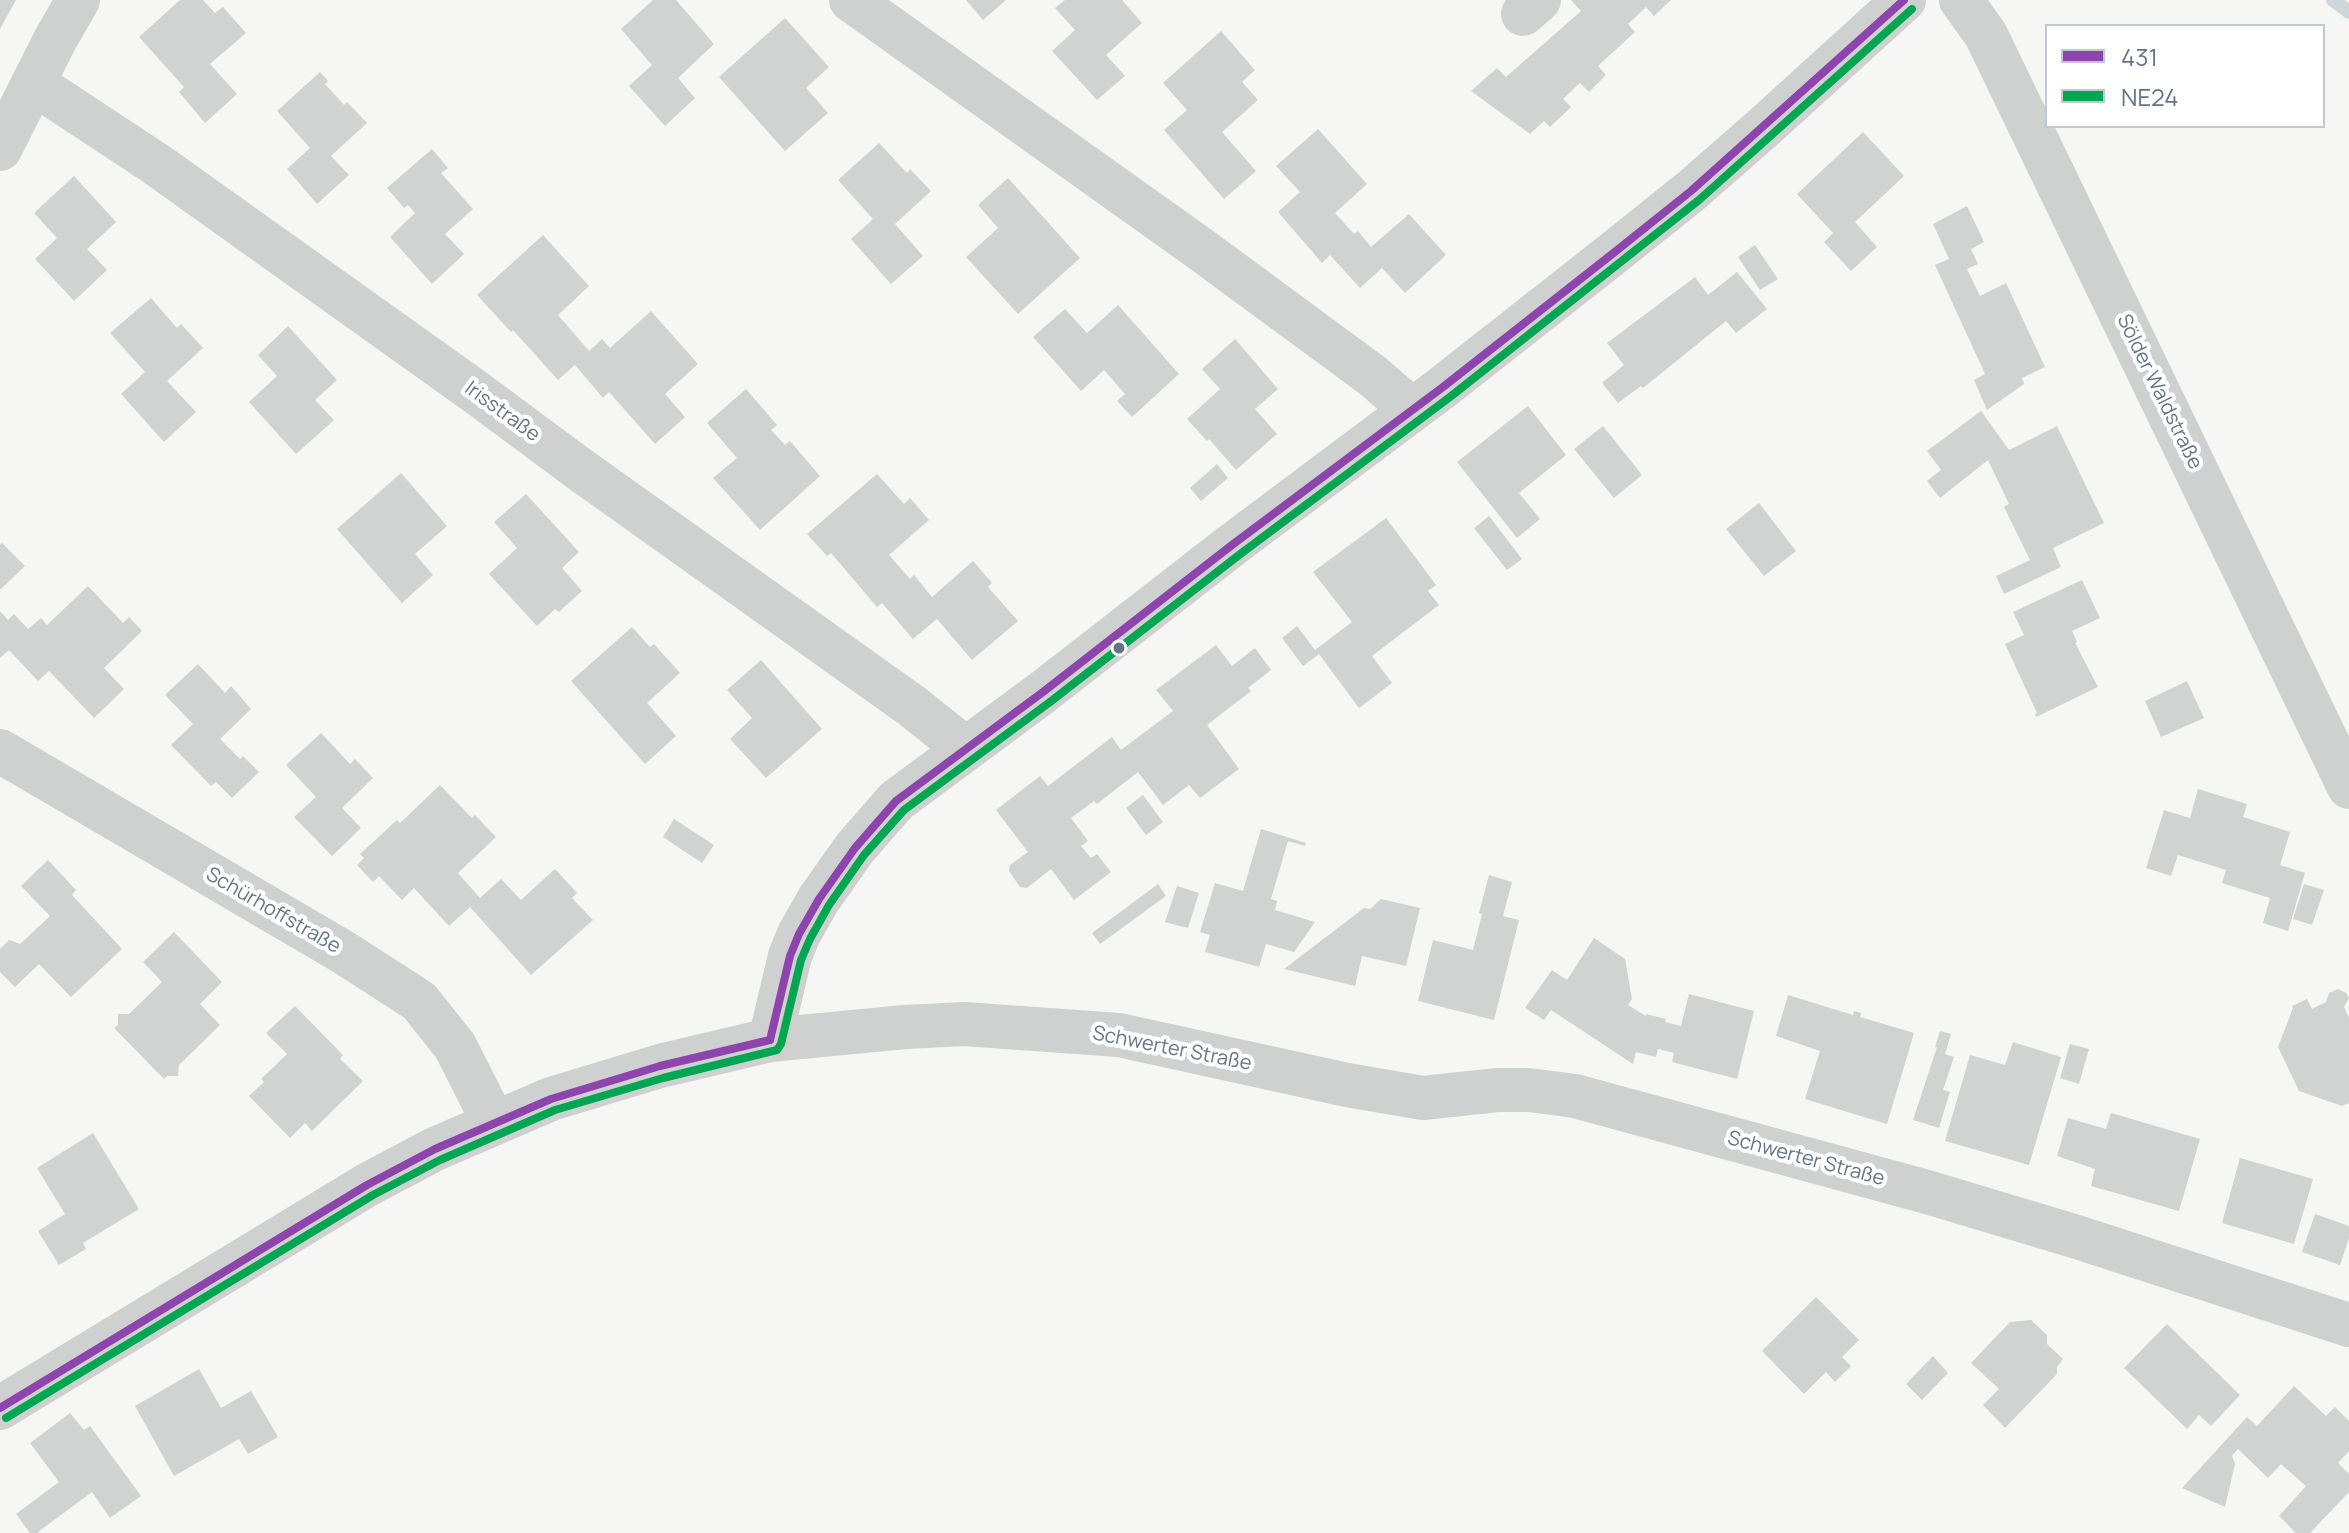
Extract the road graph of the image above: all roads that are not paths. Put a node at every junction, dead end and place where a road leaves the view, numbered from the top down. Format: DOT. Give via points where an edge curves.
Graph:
graph roads {
  1 [pos="78,0"];
  2 [pos="851,0"];
  3 [pos="1904,0"];
  4 [pos="1961,0"];
  5 [pos="33,83"];
  6 [pos="0,149"];
  7 [pos="1412,410"];
  8 [pos="966,749"];
  9 [pos="0,751"];
  10 [pos="2349,787"];
  11 [pos="770,1040"];
  12 [pos="494,1123"];
  13 [pos="2349,1325"];
  14 [pos="0,1408"];
  1 -- 5 [label="street"];
  2 -- 7 [label="street" via="1199,248"];
  3 -- 7 [label="street" via="1691,191"];
  4 -- 10 [label="street, Sölder Waldstraße" via="1986,35"];
  5 -- 6 [label="street"];
  5 -- 8 [label="street, Irisstraße" via="477,393"];
  7 -- 8 [label="street"];
  8 -- 11 [label="street" via="896,801 819,899 790,956"];
  9 -- 12 [label="street, Schürhoffstraße" via="419,1001 455,1046"];
  11 -- 12 [label="street, Schwerter Straße" via="660,1066 551,1099"];
  11 -- 13 [label="street, Schwerter Straße" via="964,1024 1119,1035 1423,1098 1498,1090 1575,1096 1927,1192"];
  12 -- 14 [label="street, Schwerter Straße" via="367,1185"];
}
